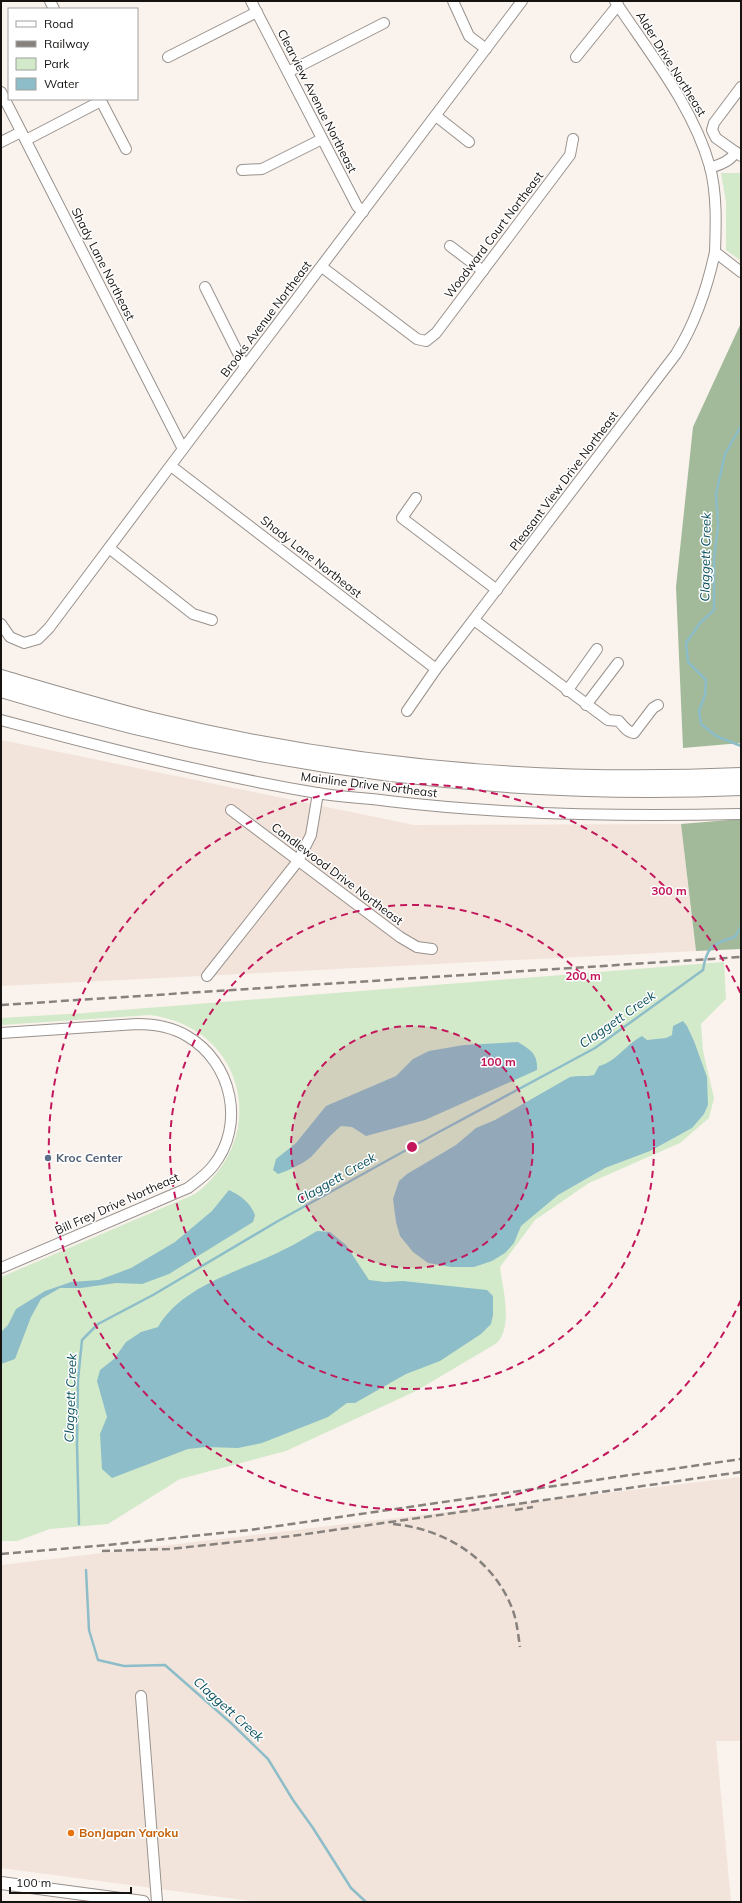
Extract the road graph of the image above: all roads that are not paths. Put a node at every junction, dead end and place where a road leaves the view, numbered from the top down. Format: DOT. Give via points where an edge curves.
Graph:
graph roads {
  1 [pos="251,1"];
  2 [pos="453,1"];
  3 [pos="522,1"];
  4 [pos="617,3"];
  5 [pos="257,12"];
  6 [pos="384,24"];
  7 [pos="486,49"];
  8 [pos="168,57"];
  9 [pos="576,57"];
  10 [pos="288,72"];
  11 [pos="741,87"];
  12 [pos="1,92"];
  13 [pos="100,100"];
  14 [pos="436,116"];
  15 [pos="24,136"];
  16 [pos="322,139"];
  17 [pos="573,139"];
  18 [pos="1,142"];
  19 [pos="469,142"];
  20 [pos="126,149"];
  21 [pos="738,154"];
  22 [pos="710,168"];
  23 [pos="242,170"];
  24 [pos="363,212"];
  25 [pos="450,246"];
  26 [pos="716,252"];
  27 [pos="322,267"];
  28 [pos="483,271"];
  29 [pos="741,272"];
  30 [pos="205,288"];
  31 [pos="245,367"];
  32 [pos="183,449"];
  33 [pos="171,466"];
  34 [pos="416,498"];
  35 [pos="109,548"];
  36 [pos="497,590"];
  37 [pos="212,620"];
  38 [pos="474,620"];
  39 [pos="1,624"];
  40 [pos="597,649"];
  41 [pos="618,663"];
  42 [pos="436,669"];
  43 [pos="1,677"];
  44 [pos="1,690"];
  45 [pos="567,690"];
  46 [pos="586,705"];
  47 [pos="658,705"];
  48 [pos="406,711"];
  49 [pos="1,720"];
  50 [pos="735,781"];
  51 [pos="318,793"];
  52 [pos="231,810"];
  53 [pos="741,814"];
  54 [pos="298,861"];
  55 [pos="432,949"];
  56 [pos="207,976"];
  57 [pos="1,1033"];
  58 [pos="1,1268"];
  59 [pos="141,1696"];
  60 [pos="1,1883"];
  61 [pos="143,1902"];
  62 [pos="157,1902"];
  1 -- 5 [label="street, Clearview Avenue Northeast"];
  2 -- 7 [label="street" via="470,36"];
  3 -- 7 [label="street, Brooks Avenue Northeast"];
  4 -- 9 [label="street"];
  4 -- 22 [label="street, Alder Drive Northeast" via="691,118"];
  5 -- 8 [label="street"];
  5 -- 10 [label="street, Clearview Avenue Northeast"];
  6 -- 10 [label="street"];
  7 -- 14 [label="street, Brooks Avenue Northeast"];
  10 -- 16 [label="street, Clearview Avenue Northeast"];
  11 -- 21 [label="street" via="714,123 712,130 716,138"];
  12 -- 15 [label="street, Shady Lane Northeast"];
  13 -- 15 [label="street"];
  13 -- 20 [label="street"];
  14 -- 19 [label="street"];
  14 -- 24 [label="street, Brooks Avenue Northeast"];
  15 -- 18 [label="street"];
  15 -- 32 [label="street, Shady Lane Northeast"];
  16 -- 23 [label="street" via="262,169"];
  16 -- 24 [label="street, Clearview Avenue Northeast" via="357,206"];
  17 -- 28 [label="street, Woodward Court Northeast" via="570,155"];
  21 -- 22 [label="street"];
  22 -- 26 [label="street, Alder Drive Northeast" via="716,222"];
  24 -- 27 [label="street, Brooks Avenue Northeast"];
  25 -- 28 [label="street"];
  26 -- 29 [label="street"];
  26 -- 36 [label="street, Pleasant View Drive Northeast" via="702,305 689,334"];
  27 -- 28 [label="street, Woodward Court Northeast" via="417,339 426,341 436,333"];
  27 -- 31 [label="street, Brooks Avenue Northeast"];
  30 -- 31 [label="street"];
  31 -- 32 [label="street, Brooks Avenue Northeast"];
  32 -- 33 [label="street, Brooks Avenue Northeast"];
  33 -- 35 [label="street, Brooks Avenue Northeast"];
  33 -- 42 [label="street, Shady Lane Northeast"];
  34 -- 36 [label="street" via="402,518"];
  35 -- 37 [label="street" via="193,614"];
  35 -- 39 [label="street, Brooks Avenue Northeast" via="46,632 34,641 24,643 10,637"];
  36 -- 38 [label="street, Pleasant View Drive Northeast"];
  38 -- 42 [label="street, Pleasant View Drive Northeast"];
  38 -- 45 [label="street"];
  40 -- 45 [label="street"];
  41 -- 46 [label="street"];
  42 -- 48 [label="street, Pleasant View Drive Northeast"];
  43 -- 50 [label="highway" via="154,720 288,748 356,758 456,769 561,776"];
  44 -- 50 [label="highway" via="173,737 273,758 368,772 466,783 556,788 658,790"];
  45 -- 46 [label="street"];
  46 -- 47 [label="street" via="608,720 619,721 626,730 634,733"];
  49 -- 51 [label="street, Mainline Drive Northeast" via="149,759"];
  51 -- 53 [label="street, Mainline Drive Northeast" via="447,808 529,814"];
  51 -- 54 [label="street" via="311,835"];
  52 -- 54 [label="street, Candlewood Drive Northeast"];
  54 -- 55 [label="street, Candlewood Drive Northeast" via="408,943"];
  54 -- 56 [label="street"];
  57 -- 58 [label="street, Bill Frey Drive Northeast" via="138,1024 155,1024 169,1028 187,1035 211,1056 227,1085 231,1115 221,1154 213,1166 188,1188"];
  59 -- 62 [label="street"];
  60 -- 61 [label="main road"];
}
